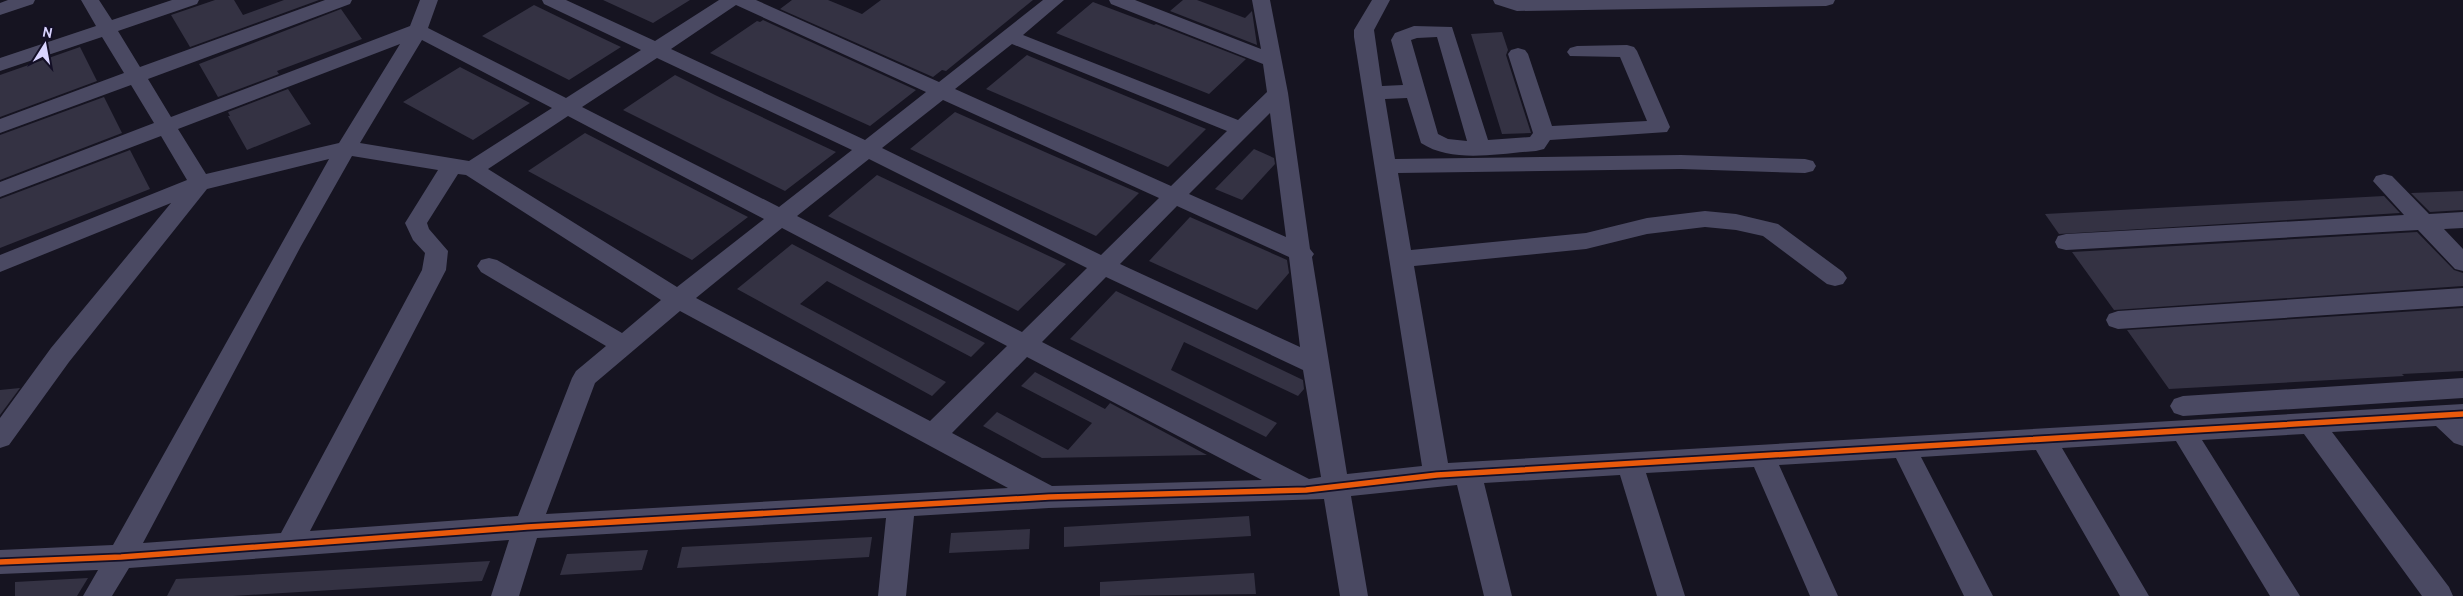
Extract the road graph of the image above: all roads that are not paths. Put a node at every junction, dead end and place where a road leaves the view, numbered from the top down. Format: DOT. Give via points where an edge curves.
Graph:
graph roads {
  1 [pos="26,0"];
  2 [pos="90,0"];
  3 [pos="190,0"];
  4 [pos="342,0"];
  5 [pos="551,0"];
  6 [pos="732,0"];
  7 [pos="740,0"];
  8 [pos="1055,0"];
  9 [pos="1118,0"];
  10 [pos="1260,0"];
  11 [pos="1380,0"];
  12 [pos="1502,0"];
  13 [pos="1826,0"];
  14 [pos="431,2"];
  15 [pos="0,8"];
  16 [pos="106,29"];
  17 [pos="418,30"];
  18 [pos="1010,37"];
  19 [pos="656,50"];
  20 [pos="1577,52"];
  21 [pos="1518,54"];
  22 [pos="1273,61"];
  23 [pos="0,65"];
  24 [pos="135,77"];
  25 [pos="943,90"];
  26 [pos="1415,91"];
  27 [pos="1278,93"];
  28 [pos="1372,93"];
  29 [pos="568,107"];
  30 [pos="0,126"];
  31 [pos="166,126"];
  32 [pos="1241,129"];
  33 [pos="1544,133"];
  34 [pos="1479,146"];
  35 [pos="346,148"];
  36 [pos="867,149"];
  37 [pos="1384,166"];
  38 [pos="1805,166"];
  39 [pos="461,168"];
  40 [pos="2384,181"];
  41 [pos="200,183"];
  42 [pos="0,190"];
  43 [pos="1174,196"];
  44 [pos="780,218"];
  45 [pos="2463,220"];
  46 [pos="2423,222"];
  47 [pos="2066,242"];
  48 [pos="1302,254"];
  49 [pos="1400,259"];
  50 [pos="2463,263"];
  51 [pos="0,264"];
  52 [pos="489,266"];
  53 [pos="1103,266"];
  54 [pos="1835,278"];
  55 [pos="2463,297"];
  56 [pos="678,298"];
  57 [pos="2118,320"];
  58 [pos="1025,344"];
  59 [pos="623,345"];
  60 [pos="1315,365"];
  61 [pos="2463,388"];
  62 [pos="2452,415"];
  63 [pos="2183,418"];
  64 [pos="2311,423"];
  65 [pos="933,435"];
  66 [pos="2463,436"];
  67 [pos="0,438"];
  68 [pos="2043,439"];
  69 [pos="1902,448"];
  70 [pos="1762,456"];
  71 [pos="1630,464"];
  72 [pos="1468,473"];
  73 [pos="1437,475"];
  74 [pos="1334,485"];
  75 [pos="1306,490"];
  76 [pos="1048,497"];
  77 [pos="901,506"];
  78 [pos="528,528"];
  79 [pos="289,545"];
  80 [pos="121,557"];
  81 [pos="0,562"];
  82 [pos="97,596"];
  83 [pos="505,596"];
  84 [pos="892,596"];
  85 [pos="1354,596"];
  86 [pos="1498,596"];
  87 [pos="1670,596"];
  88 [pos="1824,596"];
  89 [pos="1979,596"];
  90 [pos="2135,596"];
  91 [pos="2286,596"];
  92 [pos="2439,596"];
  1 -- 15 [label="street"];
  2 -- 16 [label="street"];
  3 -- 16 [label="street"];
  4 -- 24 [label="street"];
  5 -- 19 [label="street"];
  6 -- 19 [label="street"];
  7 -- 25 [label="street"];
  8 -- 18 [label="street"];
  9 -- 22 [label="street"];
  10 -- 22 [label="street"];
  11 -- 28 [label="street" via="1364,30"];
  12 -- 13 [label="street" via="1517,5"];
  14 -- 17 [label="street"];
  16 -- 23 [label="street"];
  16 -- 24 [label="street"];
  17 -- 29 [label="street"];
  17 -- 31 [label="street"];
  17 -- 35 [label="street"];
  18 -- 25 [label="street"];
  18 -- 32 [label="street"];
  19 -- 29 [label="street"];
  19 -- 36 [label="street"];
  20 -- 33 [label="street" via="1627,51 1660,127"];
  21 -- 33 [label="street"];
  22 -- 27 [label="street"];
  24 -- 30 [label="street"];
  24 -- 31 [label="street"];
  25 -- 36 [label="street"];
  25 -- 43 [label="street"];
  26 -- 28 [label="street"];
  26 -- 34 [label="street" via="1428,138 1432,142 1448,147"];
  26 -- 34 [label="street" via="1402,36 1414,32 1445,31"];
  27 -- 32 [label="street"];
  27 -- 48 [label="street"];
  28 -- 37 [label="street"];
  29 -- 39 [label="street"];
  29 -- 44 [label="street"];
  31 -- 41 [label="street"];
  31 -- 42 [label="street"];
  32 -- 43 [label="street"];
  33 -- 34 [label="street" via="1536,144"];
  35 -- 39 [label="street"];
  35 -- 41 [label="street"];
  35 -- 80 [label="street"];
  36 -- 44 [label="street"];
  36 -- 53 [label="street"];
  37 -- 38 [label="street" via="1680,162"];
  37 -- 49 [label="street"];
  39 -- 56 [label="street"];
  39 -- 79 [label="street" via="416,222 416,228 437,251 434,270"];
  40 -- 46 [label="street"];
  41 -- 51 [label="street"];
  41 -- 67 [label="street" via="60,355"];
  43 -- 48 [label="street"];
  43 -- 53 [label="street"];
  44 -- 56 [label="street"];
  44 -- 58 [label="street"];
  45 -- 46 [label="street"];
  46 -- 47 [label="street"];
  46 -- 50 [label="street"];
  48 -- 60 [label="street"];
  49 -- 54 [label="street" via="1586,241 1647,226 1705,219 1770,230"];
  49 -- 73 [label="street"];
  52 -- 59 [label="street"];
  53 -- 58 [label="street"];
  53 -- 60 [label="street"];
  55 -- 57 [label="street"];
  56 -- 59 [label="street"];
  56 -- 65 [label="street"];
  58 -- 65 [label="street"];
  58 -- 75 [label="street"];
  59 -- 78 [label="street" via="585,378"];
  60 -- 74 [label="street"];
  61 -- 63 [label="street"];
  62 -- 64 [label="street"];
  62 -- 66 [label="street"];
  63 -- 64 [label="street"];
  63 -- 68 [label="street"];
  63 -- 91 [label="street"];
  64 -- 92 [label="street"];
  65 -- 76 [label="street"];
  68 -- 69 [label="street"];
  68 -- 90 [label="street"];
  69 -- 70 [label="street"];
  69 -- 89 [label="street"];
  70 -- 71 [label="street"];
  70 -- 88 [label="street"];
  71 -- 72 [label="street"];
  71 -- 87 [label="street"];
  72 -- 73 [label="street"];
  72 -- 86 [label="street"];
  73 -- 74 [label="street"];
  74 -- 75 [label="street"];
  74 -- 85 [label="street"];
  75 -- 76 [label="street"];
  76 -- 77 [label="street"];
  77 -- 78 [label="street"];
  77 -- 84 [label="street"];
  78 -- 79 [label="street"];
  78 -- 83 [label="street"];
  79 -- 80 [label="street"];
  80 -- 81 [label="street"];
  80 -- 82 [label="street"];
}
